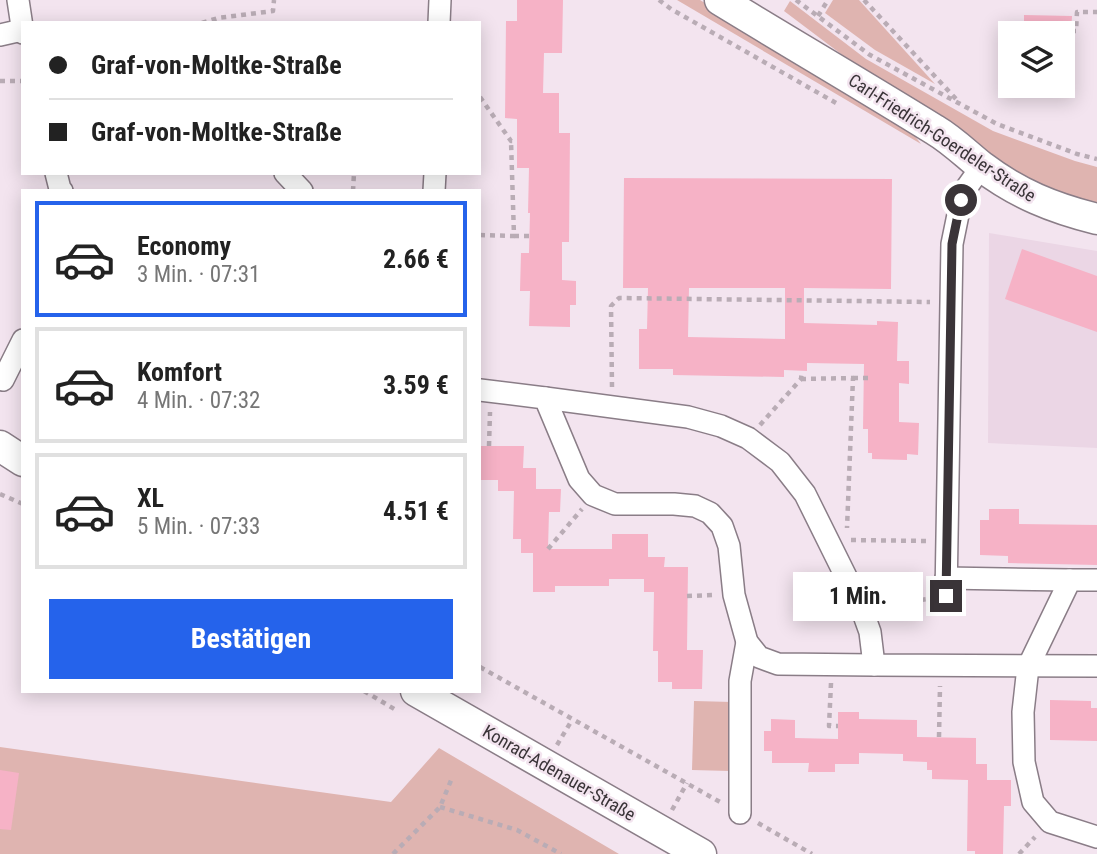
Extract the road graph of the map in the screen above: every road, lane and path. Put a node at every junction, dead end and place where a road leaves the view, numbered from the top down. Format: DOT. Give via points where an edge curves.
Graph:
graph roads {
  1 [pos="19,0"];
  2 [pos="274,0"];
  3 [pos="440,0"];
  4 [pos="659,0"];
  5 [pos="720,0"];
  6 [pos="796,0"];
  7 [pos="828,0"];
  8 [pos="864,0"];
  9 [pos="1097,12"];
  10 [pos="818,16"];
  11 [pos="21,21"];
  12 [pos="208,21"];
  13 [pos="439,21"];
  14 [pos="1075,31"];
  15 [pos="21,32"];
  16 [pos="0,35"];
  17 [pos="0,81"];
  18 [pos="21,81"];
  19 [pos="481,98"];
  20 [pos="838,104"];
  21 [pos="961,104"];
  22 [pos="1097,159"];
  23 [pos="982,166"];
  24 [pos="287,175"];
  25 [pos="300,189"];
  26 [pos="1097,219"];
  27 [pos="481,235"];
  28 [pos="514,236"];
  29 [pos="529,236"];
  30 [pos="951,302"];
  31 [pos="21,344"];
  32 [pos="802,371"];
  33 [pos="853,378"];
  34 [pos="873,378"];
  35 [pos="801,379"];
  36 [pos="3,380"];
  37 [pos="485,391"];
  38 [pos="545,398"];
  39 [pos="612,406"];
  40 [pos="748,439"];
  41 [pos="0,446"];
  42 [pos="489,446"];
  43 [pos="21,460"];
  44 [pos="0,494"];
  45 [pos="593,495"];
  46 [pos="21,503"];
  47 [pos="947,542"];
  48 [pos="548,548"];
  49 [pos="1070,580"];
  50 [pos="1097,580"];
  51 [pos="946,587"];
  52 [pos="861,607"];
  53 [pos="747,642"];
  54 [pos="831,664"];
  55 [pos="874,665"];
  56 [pos="941,665"];
  57 [pos="1097,666"];
  58 [pos="1028,667"];
  59 [pos="481,668"];
  60 [pos="419,693"];
  61 [pos="572,720"];
  62 [pos="838,726"];
  63 [pos="939,737"];
  64 [pos="553,751"];
  65 [pos="452,778"];
  66 [pos="687,783"];
  67 [pos="440,807"];
  68 [pos="740,813"];
  69 [pos="668,816"];
  70 [pos="1097,837"];
  71 [pos="393,854"];
  72 [pos="561,854"];
  73 [pos="701,854"];
  74 [pos="812,854"];
  1 -- 11 [label="street"];
  2 -- 12 [label="path" via="273,11"];
  3 -- 13 [label="street"];
  4 -- 20 [label="path"];
  5 -- 23 [label="street, Carl-Friedrich-Goerdeler-Straße" via="945,136"];
  6 -- 10 [label="path"];
  7 -- 10 [label="path"];
  8 -- 21 [label="path"];
  9 -- 14 [label="path" via="1077,12"];
  10 -- 21 [label="path" via="870,55"];
  15 -- 16 [label="street"];
  17 -- 18 [label="path"];
  19 -- 28 [label="path" via="514,141"];
  21 -- 22 [label="path" via="997,124"];
  23 -- 26 [label="street, Carl-Friedrich-Goerdeler-Straße" via="1032,198"];
  23 -- 30 [label="street" via="961,200 952,244"];
  24 -- 25 [label="street"];
  27 -- 28 [label="path"];
  28 -- 29 [label="path"];
  30 -- 39 [label="path" via="619,298 611,306"];
  30 -- 47 [label="street"];
  31 -- 36 [label="street"];
  32 -- 35 [label="path"];
  33 -- 34 [label="path"];
  33 -- 35 [label="path"];
  33 -- 47 [label="path" via="847,540"];
  35 -- 40 [label="path"];
  37 -- 38 [label="street"];
  37 -- 42 [label="path"];
  38 -- 39 [label="street"];
  38 -- 45 [label="street" via="579,479"];
  39 -- 40 [label="street" via="688,417"];
  40 -- 52 [label="street" via="780,462 805,494"];
  41 -- 43 [label="street"];
  44 -- 46 [label="path"];
  45 -- 48 [label="path"];
  45 -- 53 [label="street" via="615,504 674,504 710,513 722,526 729,546 734,595"];
  47 -- 51 [label="street"];
  49 -- 50 [label="street"];
  49 -- 51 [label="street"];
  49 -- 58 [label="street"];
  51 -- 52 [label="path"];
  52 -- 55 [label="street"];
  53 -- 54 [label="street" via="759,657 778,663"];
  53 -- 68 [label="street" via="740,681"];
  54 -- 55 [label="street"];
  54 -- 62 [label="path" via="829,726"];
  55 -- 56 [label="street"];
  56 -- 58 [label="street"];
  56 -- 63 [label="path"];
  57 -- 58 [label="street"];
  58 -- 70 [label="street" via="1024,762 1033,802 1050,822"];
  59 -- 61 [label="path"];
  60 -- 73 [label="street, Konrad-Adenauer-Straße"];
  61 -- 64 [label="path"];
  61 -- 66 [label="path"];
  65 -- 67 [label="path"];
  66 -- 68 [label="path"];
  66 -- 69 [label="path"];
  67 -- 71 [label="path"];
  67 -- 72 [label="path" via="517,830"];
  68 -- 74 [label="path"];
}
